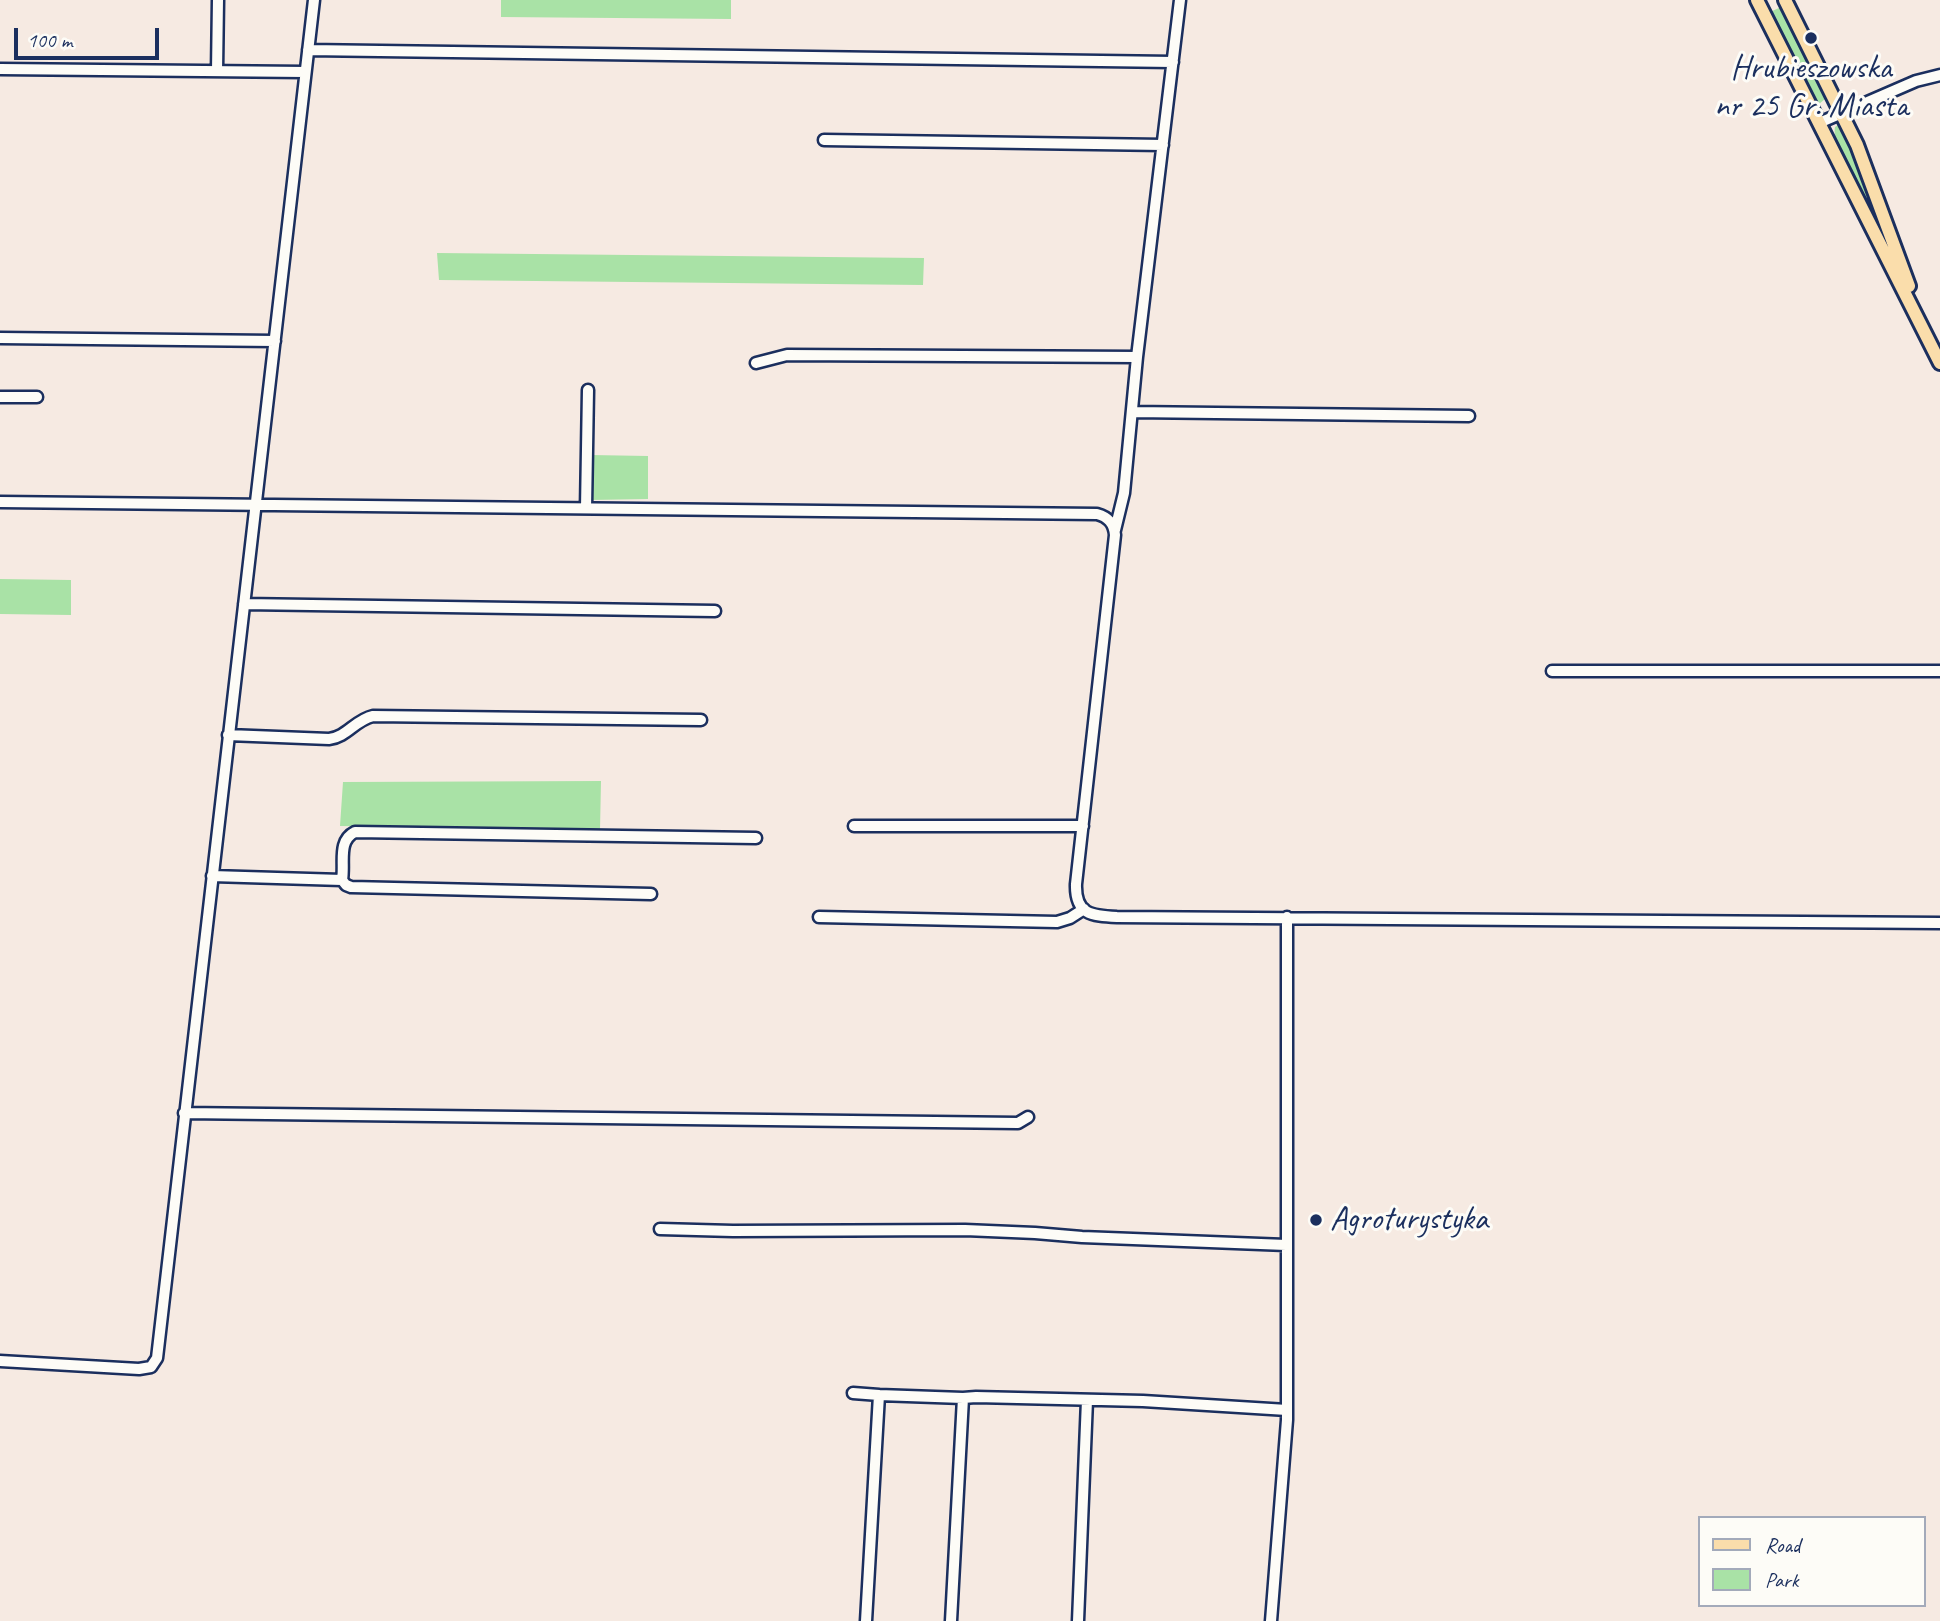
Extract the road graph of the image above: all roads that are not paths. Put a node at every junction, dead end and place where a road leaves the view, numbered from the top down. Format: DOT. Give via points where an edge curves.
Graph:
graph roads {
  1 [pos="218,0"];
  2 [pos="314,0"];
  3 [pos="1180,0"];
  4 [pos="1757,0"];
  5 [pos="1785,0"];
  6 [pos="308,50"];
  7 [pos="1172,62"];
  8 [pos="0,69"];
  9 [pos="217,71"];
  10 [pos="305,72"];
  11 [pos="1940,75"];
  12 [pos="1844,117"];
  13 [pos="1822,128"];
  14 [pos="824,140"];
  15 [pos="1163,145"];
  16 [pos="1925,333"];
  17 [pos="0,338"];
  18 [pos="275,341"];
  19 [pos="1137,357"];
  20 [pos="756,363"];
  21 [pos="1940,363"];
  22 [pos="588,390"];
  23 [pos="0,397"];
  24 [pos="37,397"];
  25 [pos="1132,412"];
  26 [pos="1469,416"];
  27 [pos="0,502"];
  28 [pos="256,504"];
  29 [pos="586,508"];
  30 [pos="1115,530"];
  31 [pos="244,604"];
  32 [pos="715,611"];
  33 [pos="1552,671"];
  34 [pos="1940,671"];
  35 [pos="701,720"];
  36 [pos="228,735"];
  37 [pos="854,826"];
  38 [pos="1083,826"];
  39 [pos="756,838"];
  40 [pos="212,876"];
  41 [pos="342,880"];
  42 [pos="651,894"];
  43 [pos="1084,909"];
  44 [pos="818,917"];
  45 [pos="1287,917"];
  46 [pos="1940,923"];
  47 [pos="184,1113"];
  48 [pos="1028,1117"];
  49 [pos="660,1229"];
  50 [pos="1286,1245"];
  51 [pos="0,1361"];
  52 [pos="853,1393"];
  53 [pos="879,1395"];
  54 [pos="963,1398"];
  55 [pos="1087,1400"];
  56 [pos="1287,1409"];
  57 [pos="866,1621"];
  58 [pos="951,1621"];
  59 [pos="1078,1621"];
  60 [pos="1271,1621"];
  1 -- 9 [label="street"];
  2 -- 6 [label="street"];
  3 -- 7 [label="street"];
  4 -- 13 [label="main road"];
  5 -- 12 [label="main road"];
  6 -- 7 [label="street"];
  6 -- 10 [label="street"];
  7 -- 15 [label="street"];
  8 -- 9 [label="street"];
  9 -- 10 [label="street"];
  10 -- 18 [label="street"];
  11 -- 12 [label="street" via="1916,81"];
  12 -- 13 [label="street"];
  12 -- 16 [label="main road"];
  13 -- 16 [label="main road"];
  14 -- 15 [label="street"];
  15 -- 19 [label="street"];
  16 -- 21 [label="main road"];
  17 -- 18 [label="street"];
  18 -- 28 [label="street"];
  19 -- 20 [label="street" via="787,355"];
  19 -- 25 [label="street"];
  22 -- 29 [label="street"];
  23 -- 24 [label="street"];
  25 -- 26 [label="street"];
  25 -- 30 [label="street" via="1124,493"];
  27 -- 28 [label="street"];
  28 -- 29 [label="street"];
  28 -- 31 [label="street"];
  29 -- 30 [label="street" via="1089,513 1103,516"];
  30 -- 38 [label="street"];
  31 -- 32 [label="street"];
  31 -- 36 [label="street"];
  33 -- 34 [label="street"];
  35 -- 36 [label="street" via="373,716 329,740"];
  36 -- 40 [label="street"];
  37 -- 38 [label="street"];
  38 -- 43 [label="street" via="1076,892"];
  39 -- 41 [label="street" via="355,832 344,844"];
  40 -- 41 [label="street"];
  40 -- 47 [label="street"];
  41 -- 42 [label="street" via="351,887"];
  43 -- 44 [label="street" via="1057,922"];
  43 -- 45 [label="street" via="1099,916"];
  45 -- 46 [label="street"];
  45 -- 50 [label="street"];
  47 -- 48 [label="street" via="1018,1123"];
  47 -- 51 [label="street" via="156,1362 139,1370"];
  49 -- 50 [label="street" via="965,1230"];
  50 -- 56 [label="street"];
  52 -- 53 [label="street"];
  53 -- 54 [label="street"];
  53 -- 57 [label="street"];
  54 -- 55 [label="street"];
  54 -- 58 [label="street"];
  55 -- 56 [label="street"];
  55 -- 59 [label="street"];
  56 -- 60 [label="street"];
}
